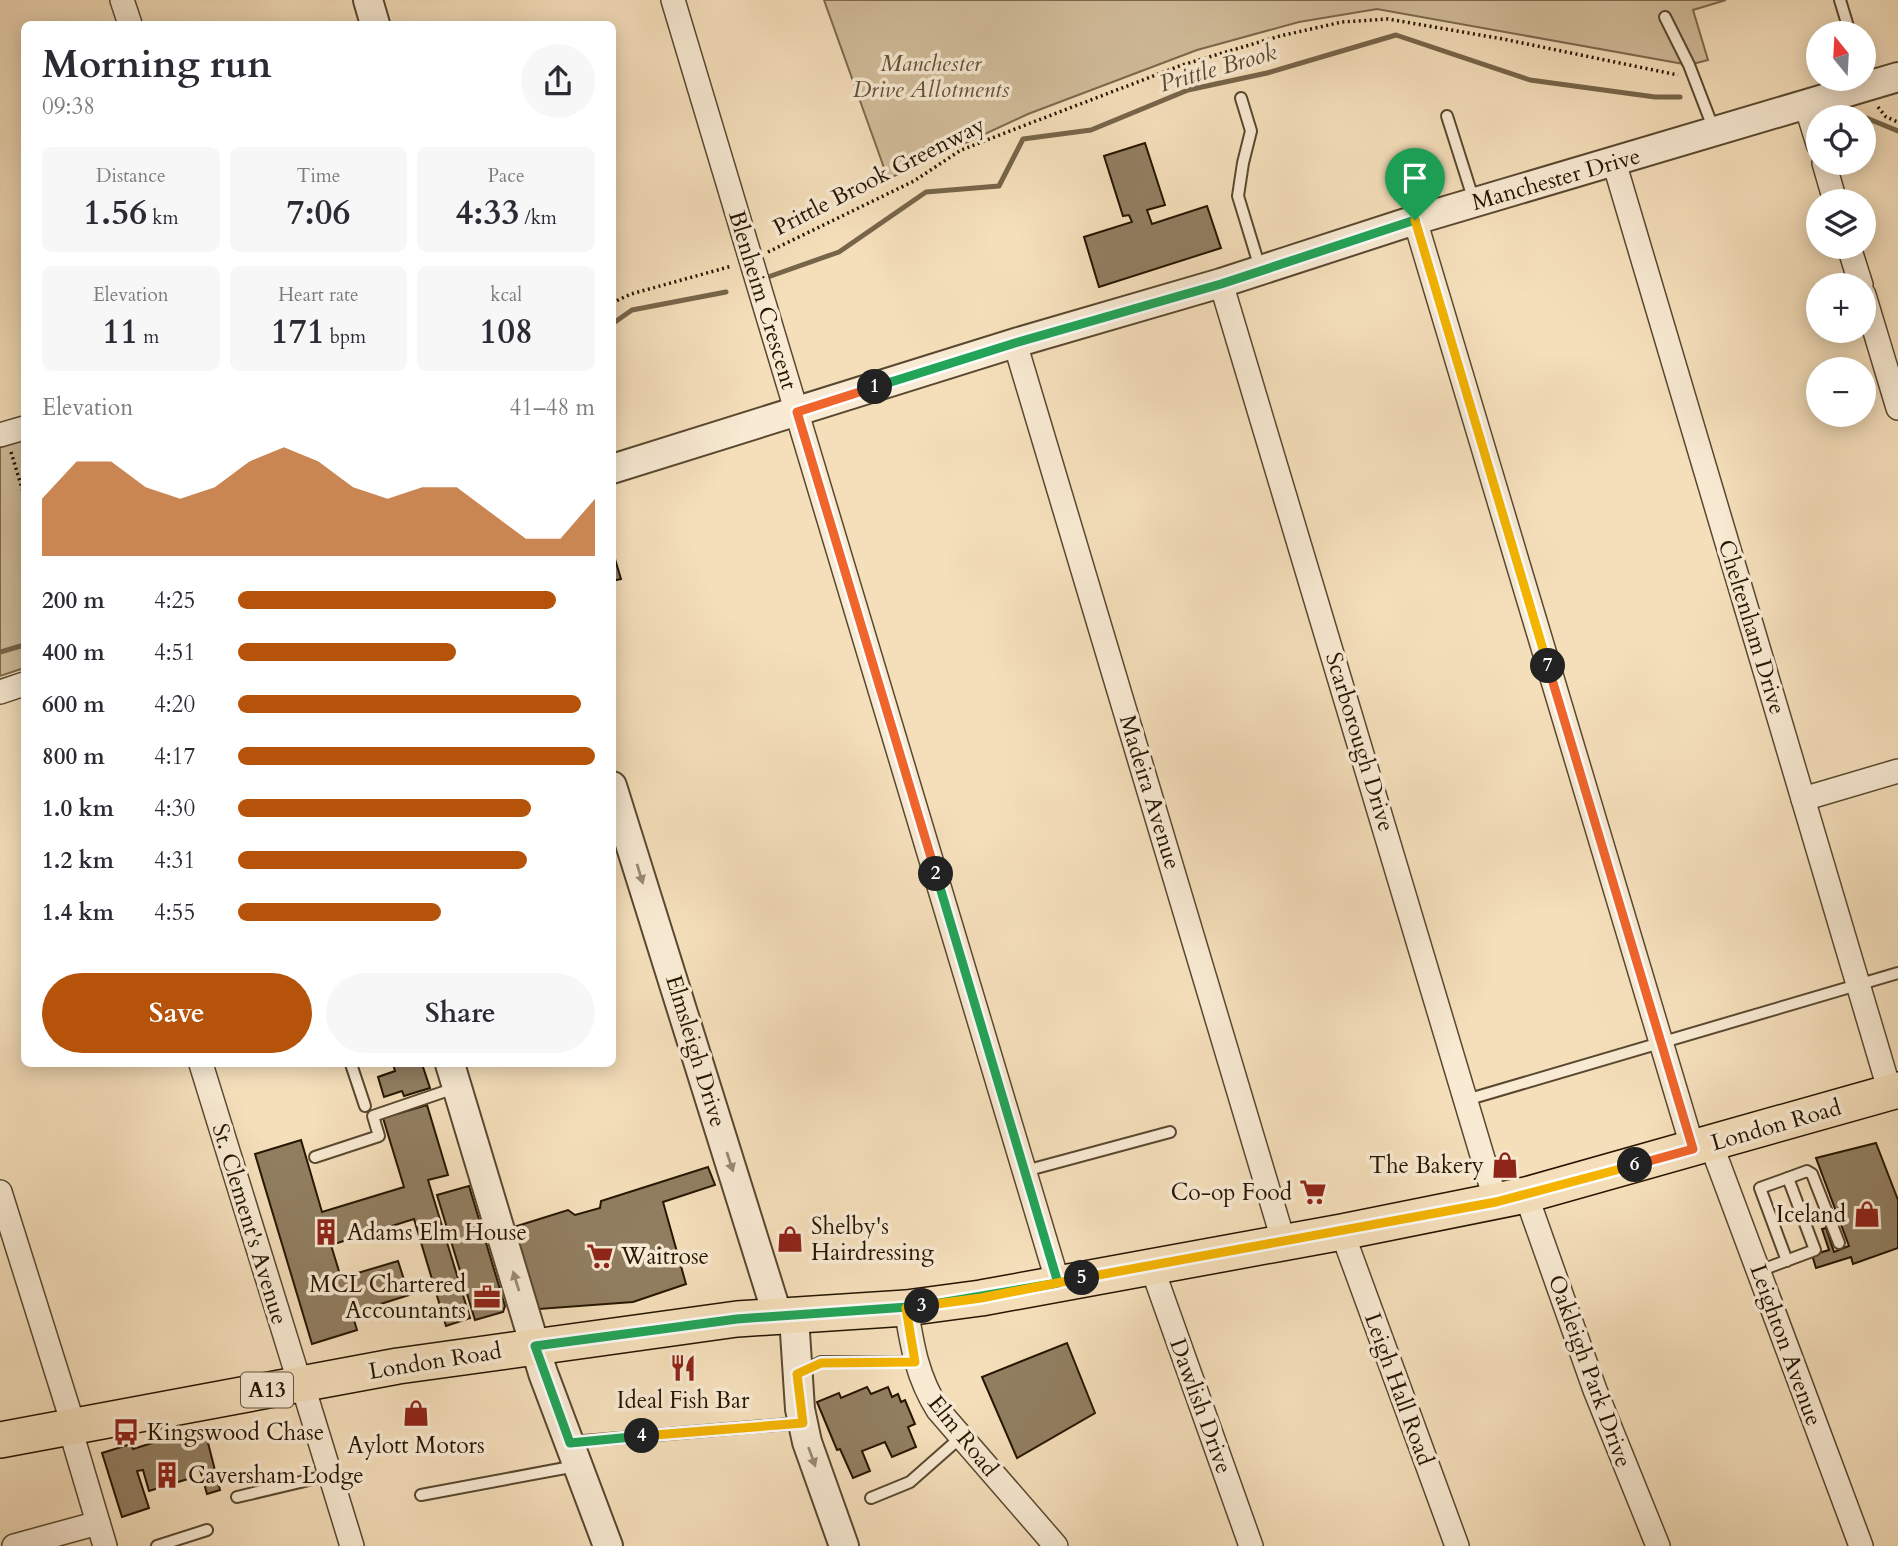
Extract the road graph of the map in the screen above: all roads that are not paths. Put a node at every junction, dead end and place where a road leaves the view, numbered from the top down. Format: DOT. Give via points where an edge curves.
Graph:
graph roads {
  1 [pos="122,0"];
  2 [pos="368,0"];
  3 [pos="673,0"];
  4 [pos="1840,0"];
  5 [pos="1665,18"];
  6 [pos="129,21"];
  7 [pos="374,21"];
  8 [pos="1846,21"];
  9 [pos="1898,77"];
  10 [pos="1876,81"];
  11 [pos="1844,91"];
  12 [pos="1241,98"];
  13 [pos="1806,105"];
  14 [pos="1447,116"];
  15 [pos="1714,132"];
  16 [pos="1614,162"];
  17 [pos="1475,203"];
  18 [pos="1415,220"];
  19 [pos="1261,269"];
  20 [pos="1221,284"];
  21 [pos="1876,335"];
  22 [pos="1015,343"];
  23 [pos="1898,408"];
  24 [pos="797,412"];
  25 [pos="616,468"];
  26 [pos="21,685"];
  27 [pos="0,692"];
  28 [pos="1898,771"];
  29 [pos="616,798"];
  30 [pos="1803,799"];
  31 [pos="1898,973"];
  32 [pos="1858,985"];
  33 [pos="1661,1042"];
  34 [pos="202,1067"];
  35 [pos="352,1067"];
  36 [pos="454,1076"];
  37 [pos="1896,1092"];
  38 [pos="1466,1100"];
  39 [pos="365,1105"];
  40 [pos="1170,1132"];
  41 [pos="1702,1147"];
  42 [pos="314,1157"];
  43 [pos="1025,1171"];
  44 [pos="1788,1178"];
  45 [pos="0,1192"];
  46 [pos="1511,1199"];
  47 [pos="1342,1232"];
  48 [pos="1284,1243"];
  49 [pos="1839,1243"];
  50 [pos="1787,1261"];
  51 [pos="1151,1265"];
  52 [pos="1759,1271"];
  53 [pos="1058,1283"];
  54 [pos="906,1308"];
  55 [pos="786,1317"];
  56 [pos="535,1346"];
  57 [pos="915,1362"];
  58 [pos="797,1374"];
  59 [pos="301,1383"];
  60 [pos="803,1423"];
  61 [pos="71,1425"];
  62 [pos="961,1437"];
  63 [pos="0,1440"];
  64 [pos="574,1454"];
  65 [pos="330,1475"];
  66 [pos="421,1495"];
  67 [pos="237,1497"];
  68 [pos="871,1498"];
  69 [pos="98,1523"];
  70 [pos="207,1530"];
  71 [pos="14,1546"];
  72 [pos="105,1546"];
  73 [pos="157,1546"];
  74 [pos="352,1546"];
  75 [pos="608,1546"];
  76 [pos="844,1546"];
  77 [pos="1056,1546"];
  78 [pos="1251,1546"];
  79 [pos="1457,1546"];
  80 [pos="1658,1546"];
  81 [pos="1861,1546"];
  1 -- 6 [label="street"];
  2 -- 7 [label="street"];
  3 -- 24 [label="street, Blenheim Crescent"];
  4 -- 8 [label="lane"];
  5 -- 15 [label="lane"];
  9 -- 10 [label="street, Manchester Drive"];
  11 -- 13 [label="street, Manchester Drive"];
  12 -- 19 [label="lane" via="1251,131 1238,196"];
  13 -- 15 [label="street, Manchester Drive"];
  14 -- 17 [label="lane"];
  15 -- 16 [label="street, Manchester Drive"];
  16 -- 17 [label="street, Manchester Drive"];
  16 -- 30 [label="street, Cheltenham Drive"];
  17 -- 18 [label="street, Manchester Drive"];
  18 -- 19 [label="street, Manchester Drive"];
  18 -- 33 [label="street, Leighton Avenue"];
  19 -- 20 [label="street, Manchester Drive"];
  20 -- 22 [label="street, Manchester Drive"];
  20 -- 38 [label="street, Scarborough Drive"];
  21 -- 23 [label="street"];
  22 -- 24 [label="street, Manchester Drive"];
  22 -- 48 [label="street, Madeira Avenue"];
  24 -- 25 [label="street, Manchester Drive"];
  24 -- 43 [label="street, Blenheim Crescent"];
  26 -- 27 [label="street"];
  28 -- 30 [label="street"];
  29 -- 55 [label="street, Elmsleigh Drive, one-way"];
  30 -- 32 [label="street, Cheltenham Drive"];
  31 -- 32 [label="lane"];
  32 -- 33 [label="lane"];
  32 -- 37 [label="street, Cheltenham Drive"];
  33 -- 38 [label="lane"];
  33 -- 41 [label="street, Leighton Avenue"];
  34 -- 59 [label="street, St. Clement's Avenue"];
  35 -- 39 [label="lane"];
  36 -- 42 [label="lane" via="373,1116 379,1136"];
  56 -- 36 [label="street, one-way"];
  37 -- 41 [label="main road, London Road / A13"];
  38 -- 46 [label="street, Scarborough Drive"];
  40 -- 43 [label="lane"];
  41 -- 46 [label="main road, London Road / A13"];
  41 -- 52 [label="street, Leighton Avenue"];
  43 -- 53 [label="street, Blenheim Crescent"];
  44 -- 49 [label="lane" via="1807,1171 1812,1174"];
  44 -- 50 [label="lane" via="1815,1251"];
  44 -- 50 [label="lane" via="1760,1188"];
  45 -- 61 [label="street"];
  46 -- 47 [label="main road, London Road / A13"];
  46 -- 80 [label="street, Oakleigh Park Drive"];
  47 -- 48 [label="main road, London Road / A13"];
  47 -- 79 [label="street, Leigh Hall Road"];
  48 -- 51 [label="main road, London Road / A13"];
  50 -- 52 [label="lane"];
  51 -- 53 [label="main road, London Road / A13"];
  51 -- 78 [label="street, Dawlish Drive"];
  52 -- 81 [label="street, Leighton Avenue"];
  53 -- 54 [label="main road, London Road / A13"];
  54 -- 55 [label="main road, London Road / A13"];
  54 -- 57 [label="street, Elm Road"];
  55 -- 56 [label="main road, London Road / A13" via="737,1319"];
  55 -- 58 [label="street, Elmsleigh Drive"];
  56 -- 59 [label="main road, London Road / A13"];
  56 -- 64 [label="street"];
  57 -- 58 [label="lane" via="821,1363"];
  57 -- 62 [label="street, Elm Road" via="924,1388"];
  58 -- 60 [label="street, Elmsleigh Drive"];
  59 -- 61 [label="main road, London Road / A13"];
  59 -- 65 [label="street, St. Clement's Avenue"];
  60 -- 64 [label="lane"];
  60 -- 76 [label="street, Elmsleigh Drive, one-way"];
  61 -- 63 [label="main road, London Road / A13"];
  61 -- 69 [label="street"];
  62 -- 68 [label="lane" via="910,1482"];
  62 -- 77 [label="street, Elm Road"];
  64 -- 66 [label="lane"];
  64 -- 75 [label="street"];
  65 -- 67 [label="lane"];
  65 -- 74 [label="street, St. Clement's Avenue"];
  69 -- 71 [label="street"];
  69 -- 72 [label="street"];
  70 -- 73 [label="lane"];
}
